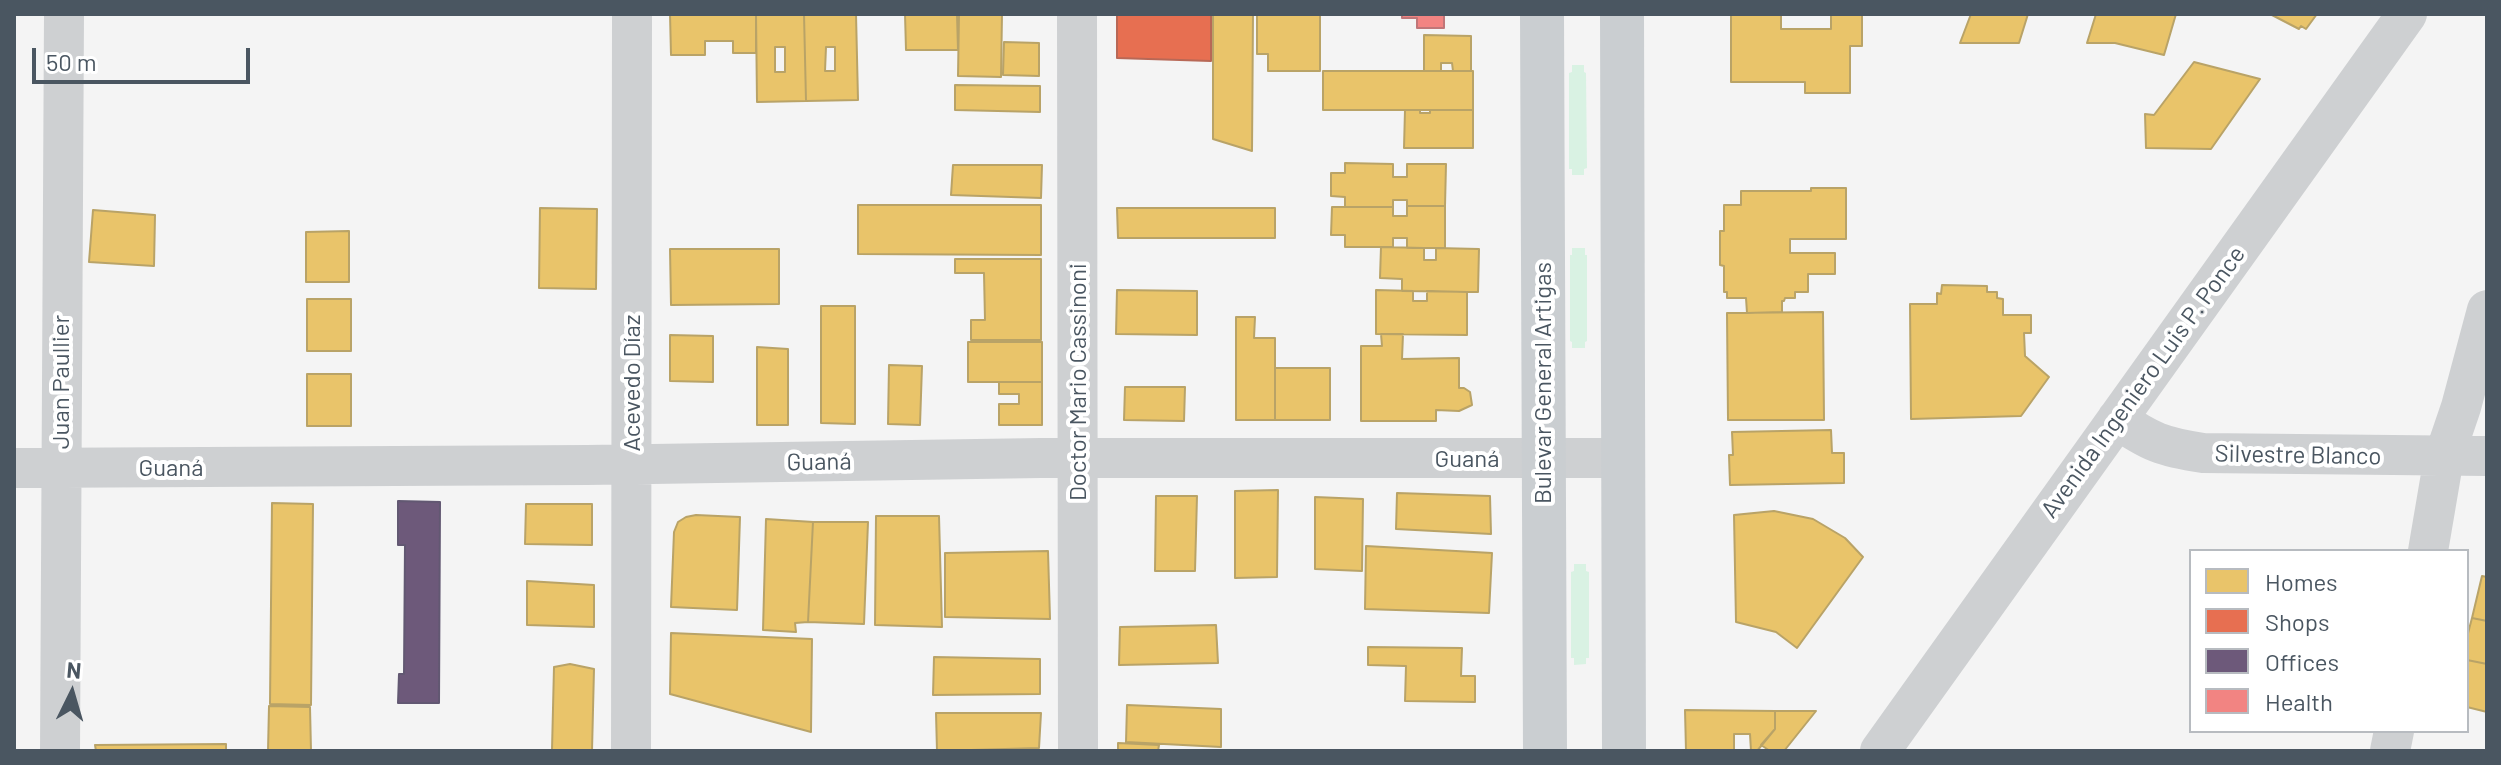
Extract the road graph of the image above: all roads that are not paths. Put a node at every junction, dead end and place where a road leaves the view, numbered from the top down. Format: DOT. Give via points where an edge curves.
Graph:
graph roads {
  1 [pos="64,14"];
  2 [pos="632,14"];
  3 [pos="1077,14"];
  4 [pos="1542,14"];
  5 [pos="1622,14"];
  6 [pos="2407,14"];
  7 [pos="2487,310"];
  8 [pos="2117,419"];
  9 [pos="2487,456"];
  10 [pos="2444,457"];
  11 [pos="1078,458"];
  12 [pos="1543,458"];
  13 [pos="1624,458"];
  14 [pos="632,464"];
  15 [pos="14,468"];
  16 [pos="61,468"];
  17 [pos="2428,549"];
  18 [pos="60,751"];
  19 [pos="631,751"];
  20 [pos="1078,751"];
  21 [pos="1545,751"];
  22 [pos="1624,751"];
  23 [pos="1880,751"];
  1 -- 16 [label="street, Juan Paullier"];
  2 -- 14 [label="street, Acevedo Díaz"];
  3 -- 11 [label="street, Doctor Mario Cassinoni"];
  4 -- 12 [label="main road, Bulevar General Artigas"];
  5 -- 13 [label="main road"];
  6 -- 8 [label="street, Avenida Ingeniero Luis P. Ponce"];
  7 -- 10 [label="street"];
  8 -- 10 [label="street, Silvestre Blanco" via="2145,438 2203,453"];
  8 -- 23 [label="street, Avenida Ingeniero Luis P. Ponce"];
  9 -- 10 [label="street, Silvestre Blanco"];
  10 -- 17 [label="street"];
  11 -- 12 [label="street, Guaná"];
  11 -- 14 [label="street, Guaná"];
  11 -- 20 [label="street, Doctor Mario Cassinoni"];
  12 -- 13 [label="street, Guaná"];
  12 -- 21 [label="main road, Bulevar General Artigas"];
  13 -- 22 [label="main road"];
  14 -- 16 [label="street, Guaná"];
  14 -- 19 [label="street, Acevedo Díaz"];
  15 -- 16 [label="street, Guaná"];
  16 -- 18 [label="street, Juan Paullier"];
}
